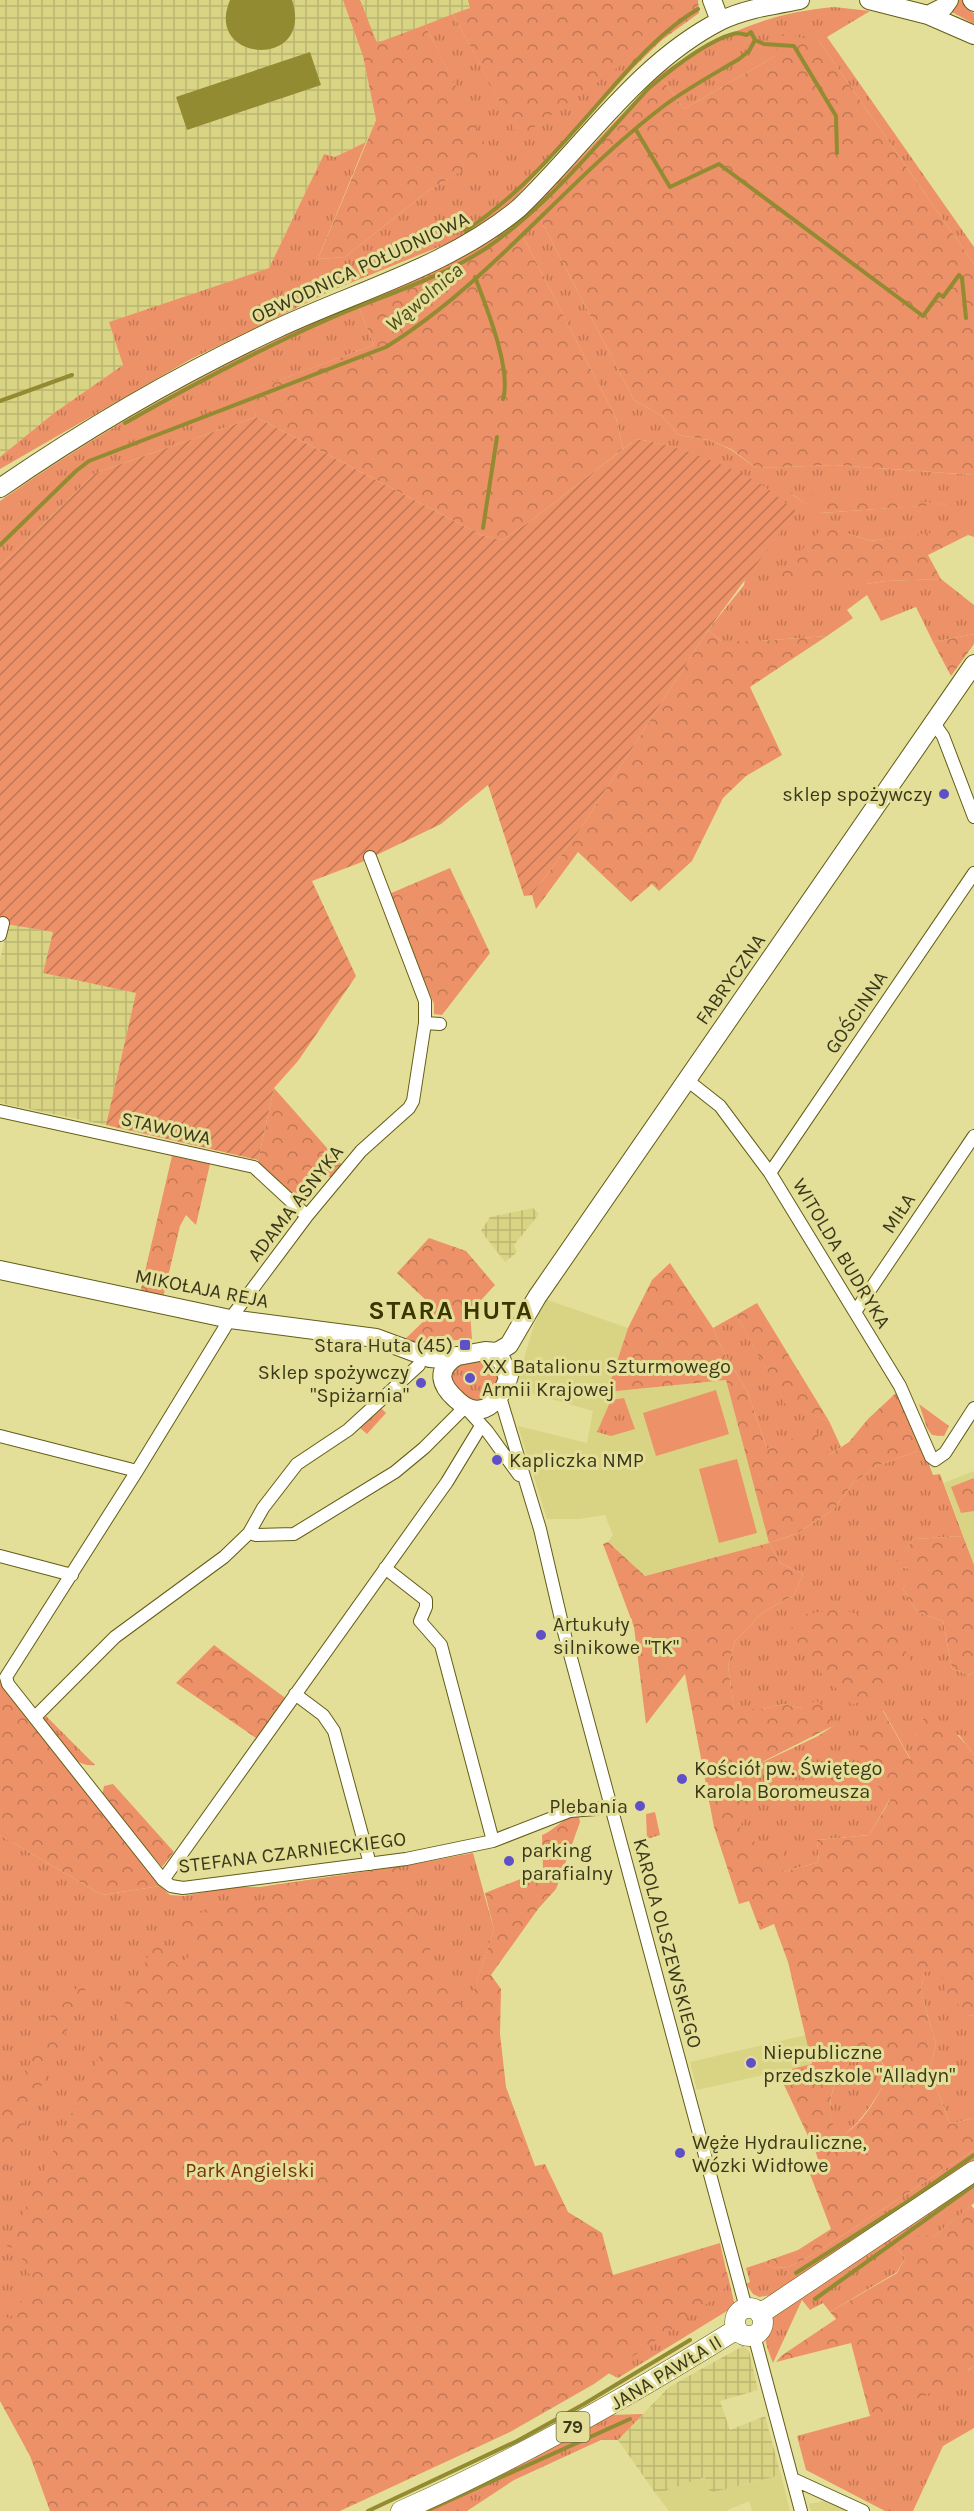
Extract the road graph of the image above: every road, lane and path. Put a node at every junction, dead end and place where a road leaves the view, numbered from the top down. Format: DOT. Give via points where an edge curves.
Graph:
graph roads {
  1 [pos="712,0"];
  2 [pos="800,0"];
  3 [pos="869,0"];
  4 [pos="949,0"];
  5 [pos="928,15"];
  6 [pos="720,21"];
  7 [pos="974,35"];
  8 [pos="0,488"];
  9 [pos="974,664"];
  10 [pos="933,722"];
  11 [pos="974,817"];
  12 [pos="370,858"];
  13 [pos="974,873"];
  14 [pos="425,1023"];
  15 [pos="440,1024"];
  16 [pos="687,1080"];
  17 [pos="0,1111"];
  18 [pos="974,1136"];
  19 [pos="770,1173"];
  20 [pos="307,1216"];
  21 [pos="0,1270"];
  22 [pos="855,1312"];
  23 [pos="230,1319"];
  24 [pos="524,1321"];
  25 [pos="485,1351"];
  26 [pos="457,1356"];
  27 [pos="424,1362"];
  28 [pos="508,1379"];
  29 [pos="446,1390"];
  30 [pos="500,1397"];
  31 [pos="465,1407"];
  32 [pos="974,1408"];
  33 [pos="482,1426"];
  34 [pos="0,1436"];
  35 [pos="137,1472"];
  36 [pos="525,1483"];
  37 [pos="249,1533"];
  38 [pos="0,1556"];
  39 [pos="385,1569"];
  40 [pos="72,1575"];
  41 [pos="3,1676"];
  42 [pos="295,1694"];
  43 [pos="35,1717"];
  44 [pos="611,1805"];
  45 [pos="493,1841"];
  46 [pos="370,1864"];
  47 [pos="163,1880"];
  48 [pos="974,2171"];
  49 [pos="753,2311"];
  50 [pos="745,2332"];
  51 [pos="793,2480"];
  52 [pos="401,2511"];
  53 [pos="801,2511"];
  54 [pos="863,2511"];
  1 -- 6 [label="street"];
  2 -- 6 [label="street, OBWODNICA POŁUDNIOWA"];
  3 -- 5 [label="street"];
  4 -- 5 [label="street"];
  5 -- 7 [label="street"];
  6 -- 8 [label="street, OBWODNICA POŁUDNIOWA" via="642,78 539,189 499,225 441,258 275,329 197,369 78,437"];
  9 -- 10 [label="street, FABRYCZNA"];
  10 -- 11 [label="street" via="943,736"];
  10 -- 16 [label="street, FABRYCZNA"];
  12 -- 14 [label="street, ADAMA ASNYKA" via="425,1001"];
  13 -- 19 [label="street, GOŚCINNA"];
  14 -- 15 [label="street"];
  14 -- 20 [label="street, ADAMA ASNYKA" via="409,1108 362,1151"];
  16 -- 19 [label="street, WITOLDA BUDRYKA" via="720,1106"];
  16 -- 24 [label="street, FABRYCZNA"];
  17 -- 20 [label="street, STAWOWA" via="254,1167"];
  18 -- 22 [label="street, MIŁA"];
  19 -- 22 [label="street, WITOLDA BUDRYKA"];
  20 -- 23 [label="street, ADAMA ASNYKA"];
  21 -- 23 [label="street, MIKOŁAJA REJA"];
  22 -- 32 [label="street, WITOLDA BUDRYKA" via="900,1386 935,1460"];
  23 -- 27 [label="street, MIKOŁAJA REJA" via="376,1338"];
  23 -- 35 [label="street, ADAMA ASNYKA"];
  24 -- 25 [label="street, FABRYCZNA" via="505,1349"];
  24 -- 28 [label="street, FABRYCZNA"];
  25 -- 26 [label="street"];
  25 -- 28 [label="street" via="502,1361"];
  26 -- 27 [label="street"];
  26 -- 29 [label="street" via="443,1370"];
  27 -- 29 [label="street"];
  27 -- 37 [label="street" via="348,1430 297,1464"];
  28 -- 30 [label="street"];
  29 -- 31 [label="street"];
  30 -- 31 [label="street" via="480,1409"];
  30 -- 36 [label="street, KAROLA OLSZEWSKIEGO"];
  31 -- 33 [label="street, KAROLA OLSZEWSKIEGO"];
  31 -- 37 [label="street" via="395,1472 294,1534"];
  33 -- 36 [label="street, KAROLA OLSZEWSKIEGO"];
  33 -- 39 [label="street"];
  34 -- 35 [label="street"];
  35 -- 40 [label="street, ADAMA ASNYKA"];
  36 -- 44 [label="street, KAROLA OLSZEWSKIEGO"];
  37 -- 43 [label="street" via="224,1557 115,1637"];
  38 -- 40 [label="street"];
  39 -- 42 [label="street"];
  39 -- 45 [label="street" via="426,1600 420,1621 441,1645"];
  40 -- 41 [label="street, ADAMA ASNYKA"];
  41 -- 43 [label="street, STEFANA CZARNIECKIEGO"];
  42 -- 46 [label="street" via="323,1715 334,1731"];
  42 -- 47 [label="street"];
  43 -- 47 [label="street, STEFANA CZARNIECKIEGO"];
  44 -- 45 [label="street, STEFANA CZARNIECKIEGO" via="570,1811"];
  44 -- 49 [label="street, KAROLA OLSZEWSKIEGO"];
  45 -- 46 [label="street, STEFANA CZARNIECKIEGO"];
  46 -- 47 [label="street, STEFANA CZARNIECKIEGO" via="183,1888"];
  48 -- 49 [label="main road"];
  49 -- 50 [label="main road" via="763,2323 761,2328"];
  50 -- 51 [label="street"];
  50 -- 52 [label="main road, JANA PAWŁA II / 79" via="480,2476"];
  51 -- 53 [label="street"];
  51 -- 54 [label="street"];
}
